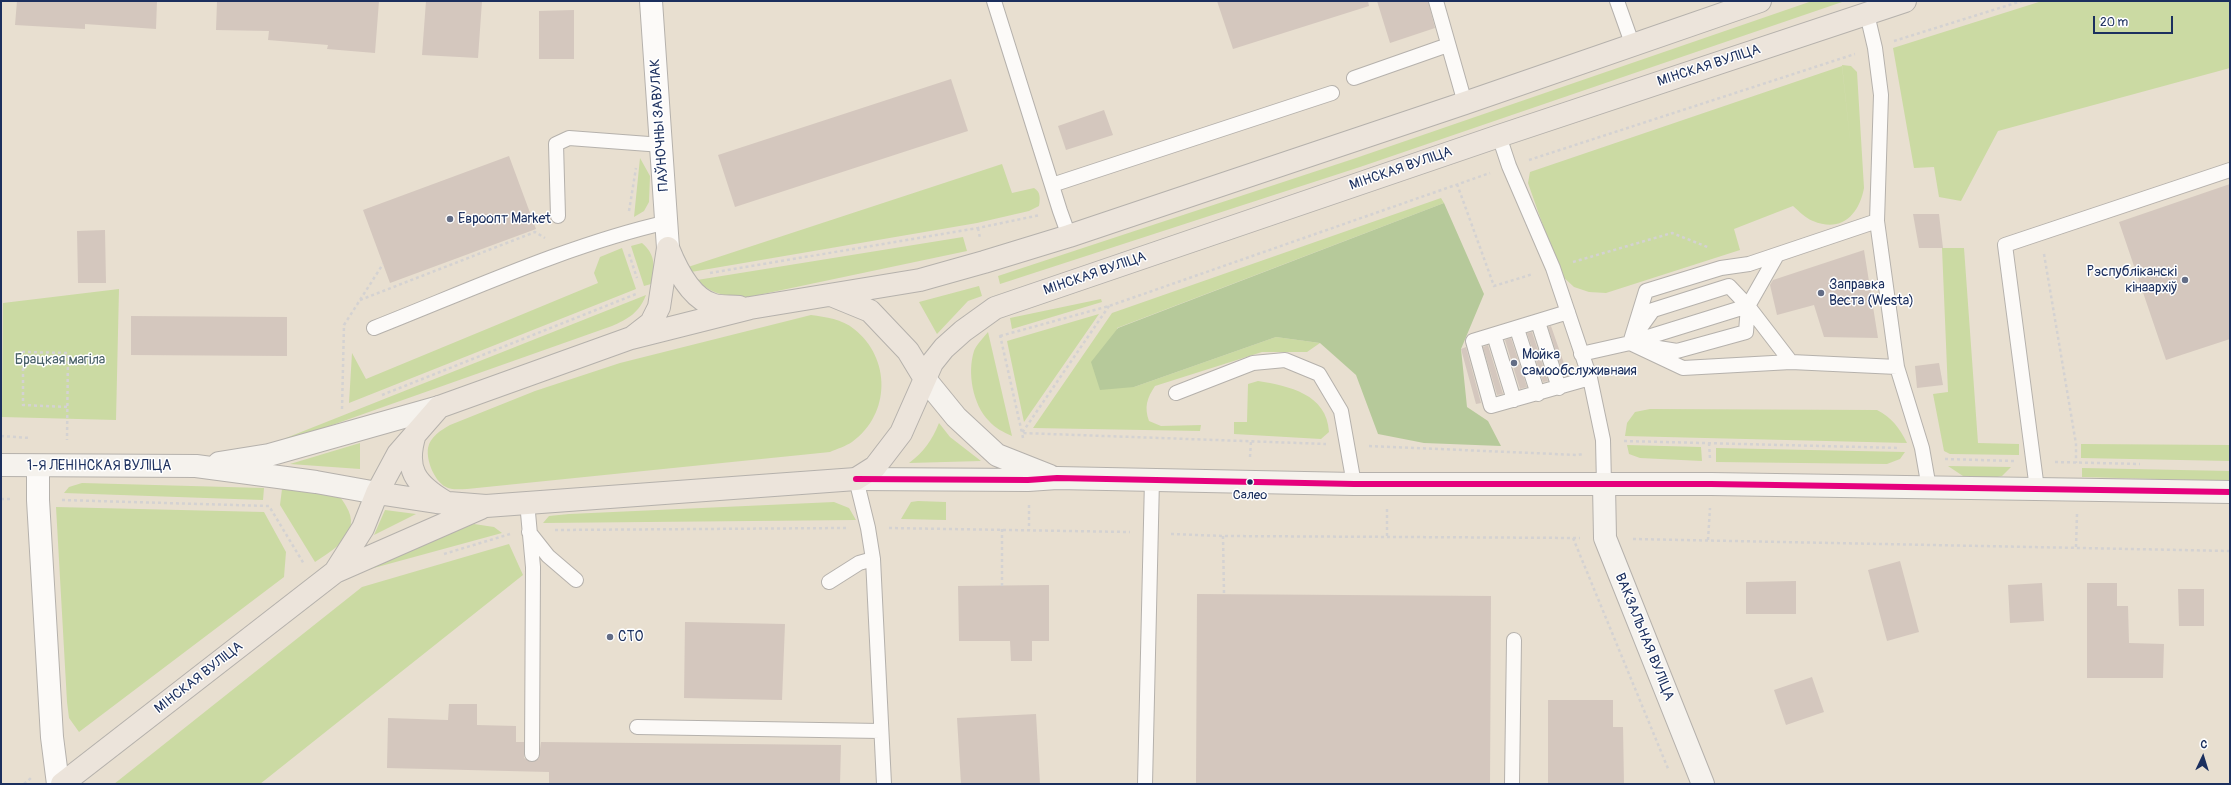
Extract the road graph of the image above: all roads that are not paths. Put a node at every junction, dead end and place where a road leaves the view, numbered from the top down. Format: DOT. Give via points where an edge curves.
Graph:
graph roads {
  1 [pos="651,1"];
  2 [pos="994,1"];
  3 [pos="1436,1"];
  4 [pos="1617,1"];
  5 [pos="1760,1"];
  6 [pos="1905,1"];
  7 [pos="1867,14"];
  8 [pos="1448,45"];
  9 [pos="1633,46"];
  10 [pos="1354,78"];
  11 [pos="1332,93"];
  12 [pos="1466,103"];
  13 [pos="1499,136"];
  14 [pos="662,145"];
  15 [pos="2230,170"];
  16 [pos="1052,185"];
  17 [pos="558,216"];
  18 [pos="1877,221"];
  19 [pos="668,222"];
  20 [pos="1069,236"];
  21 [pos="668,248"];
  22 [pos="1777,255"];
  23 [pos="830,295"];
  24 [pos="1748,306"];
  25 [pos="750,308"];
  26 [pos="1568,312"];
  27 [pos="1538,322"];
  28 [pos="374,328"];
  29 [pos="1516,329"];
  30 [pos="1494,335"];
  31 [pos="632,338"];
  32 [pos="1630,343"];
  33 [pos="1581,354"];
  34 [pos="1791,362"];
  35 [pos="1897,367"];
  36 [pos="1590,378"];
  37 [pos="925,379"];
  38 [pos="1558,388"];
  39 [pos="1176,393"];
  40 [pos="1538,394"];
  41 [pos="1514,400"];
  42 [pos="439,407"];
  43 [pos="416,431"];
  44 [pos="1,465"];
  45 [pos="38,466"];
  46 [pos="196,466"];
  47 [pos="1027,473"];
  48 [pos="856,479"];
  49 [pos="1152,479"];
  50 [pos="1354,484"];
  51 [pos="1604,485"];
  52 [pos="1929,488"];
  53 [pos="2037,489"];
  54 [pos="377,492"];
  55 [pos="2230,492"];
  56 [pos="527,502"];
  57 [pos="446,503"];
  58 [pos="486,506"];
  59 [pos="529,531"];
  60 [pos="873,559"];
  61 [pos="335,572"];
  62 [pos="576,580"];
  63 [pos="829,582"];
  64 [pos="1514,640"];
  65 [pos="637,727"];
  66 [pos="880,731"];
  67 [pos="532,754"];
  68 [pos="58,784"];
  69 [pos="62,784"];
  70 [pos="884,784"];
  71 [pos="1145,784"];
  72 [pos="1512,784"];
  73 [pos="1703,784"];
  1 -- 14 [label="street, ПАЎНОЧНЫ ЗАВУЛАК"];
  2 -- 16 [label="lane"];
  3 -- 8 [label="lane"];
  4 -- 9 [label="lane"];
  5 -- 9 [label="main road"];
  6 -- 7 [label="main road, МІНСКАЯ ВУЛІЦА"];
  7 -- 13 [label="main road, МІНСКАЯ ВУЛІЦА"];
  7 -- 18 [label="lane" via="1875,48 1881,95"];
  8 -- 10 [label="lane"];
  8 -- 12 [label="lane"];
  9 -- 12 [label="main road"];
  11 -- 16 [label="lane"];
  12 -- 20 [label="main road"];
  13 -- 26 [label="lane" via="1509,166 1553,268"];
  13 -- 37 [label="main road, МІНСКАЯ ВУЛІЦА" via="994,308 944,348 932,363"];
  14 -- 17 [label="lane" via="569,138 556,144"];
  14 -- 19 [label="street, ПАЎНОЧНЫ ЗАВУЛАК"];
  15 -- 53 [label="lane" via="2005,245"];
  16 -- 20 [label="lane"];
  18 -- 22 [label="lane"];
  18 -- 35 [label="lane"];
  19 -- 21 [label="street, ПАЎНОЧНЫ ЗАВУЛАК"];
  19 -- 28 [label="lane" via="622,234 559,256"];
  20 -- 23 [label="main road" via="920,280"];
  21 -- 25 [label="main road" via="676,267 698,296 713,305"];
  21 -- 31 [label="main road" via="659,307 651,323"];
  22 -- 24 [label="lane"];
  22 -- 32 [label="lane" via="1749,264 1721,268 1646,291"];
  23 -- 25 [label="main road"];
  23 -- 37 [label="main road" via="870,311 908,352"];
  24 -- 32 [label="lane"];
  24 -- 32 [label="lane" via="1746,332 1677,351"];
  24 -- 32 [label="lane" via="1729,286 1722,288 1653,310"];
  24 -- 34 [label="lane"];
  25 -- 31 [label="main road"];
  26 -- 27 [label="lane"];
  26 -- 33 [label="lane"];
  27 -- 29 [label="lane"];
  27 -- 38 [label="lane"];
  29 -- 30 [label="lane"];
  29 -- 40 [label="lane"];
  30 -- 41 [label="lane"];
  30 -- 41 [label="lane" via="1472,341 1491,406"];
  31 -- 42 [label="main road"];
  32 -- 33 [label="lane"];
  32 -- 34 [label="lane" via="1683,368"];
  33 -- 36 [label="lane"];
  34 -- 35 [label="lane"];
  35 -- 52 [label="lane" via="1922,448"];
  36 -- 38 [label="lane"];
  36 -- 51 [label="lane" via="1603,440"];
  37 -- 47 [label="main road" via="956,417 997,455"];
  37 -- 48 [label="main road, МІНСКАЯ ВУЛІЦА" via="901,433 875,467"];
  38 -- 40 [label="lane"];
  39 -- 50 [label="lane" via="1253,363 1285,360 1319,374 1341,411"];
  40 -- 41 [label="lane"];
  42 -- 43 [label="main road"];
  42 -- 46 [label="main road" via="269,455"];
  43 -- 54 [label="main road" via="398,454"];
  43 -- 57 [label="main road" via="411,463 417,480"];
  44 -- 45 [label="main road, 1-Я ЛЕНІНСКАЯ ВУЛІЦА"];
  45 -- 46 [label="main road, 1-Я ЛЕНІНСКАЯ ВУЛІЦА"];
  45 -- 68 [label="street" via="52,737"];
  46 -- 54 [label="main road"];
  47 -- 48 [label="main road"];
  47 -- 49 [label="main road" via="1057,478"];
  48 -- 56 [label="main road"];
  48 -- 60 [label="lane"];
  49 -- 50 [label="main road"];
  49 -- 71 [label="lane"];
  50 -- 51 [label="main road"];
  51 -- 52 [label="main road"];
  51 -- 73 [label="main road, ВАКЗАЛЬНАЯ ВУЛІЦА" via="1605,538"];
  52 -- 53 [label="main road"];
  53 -- 55 [label="main road"];
  54 -- 57 [label="main road"];
  54 -- 61 [label="main road" via="363,528"];
  56 -- 58 [label="main road"];
  56 -- 59 [label="lane"];
  57 -- 58 [label="main road"];
  58 -- 61 [label="main road"];
  59 -- 62 [label="lane" via="548,556"];
  59 -- 67 [label="lane" via="533,567"];
  60 -- 63 [label="lane" via="859,563"];
  60 -- 66 [label="lane"];
  61 -- 69 [label="main road, МІНСКАЯ ВУЛІЦА"];
  64 -- 72 [label="lane"];
  65 -- 66 [label="lane"];
  66 -- 70 [label="lane"];
}
